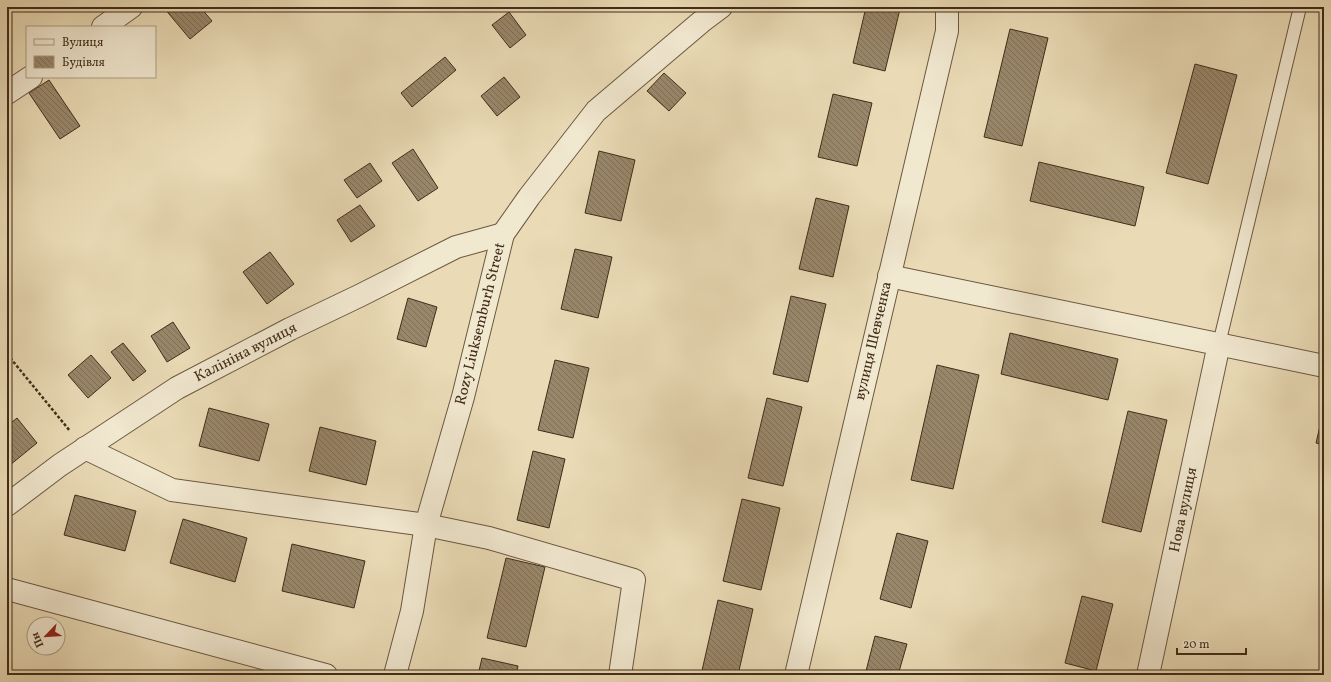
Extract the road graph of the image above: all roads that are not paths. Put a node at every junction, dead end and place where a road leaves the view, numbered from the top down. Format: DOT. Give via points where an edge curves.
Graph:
graph roads {
  1 [pos="131,7"];
  2 [pos="721,7"];
  3 [pos="947,7"];
  4 [pos="1300,7"];
  5 [pos="104,26"];
  6 [pos="30,78"];
  7 [pos="7,93"];
  8 [pos="503,234"];
  9 [pos="890,276"];
  10 [pos="1219,344"];
  11 [pos="1324,366"];
  12 [pos="85,448"];
  13 [pos="7,505"];
  14 [pos="426,525"];
  15 [pos="7,589"];
  16 [pos="326,675"];
  17 [pos="395,675"];
  18 [pos="620,675"];
  19 [pos="796,675"];
  20 [pos="1148,675"];
  1 -- 5 [label="street"];
  2 -- 8 [label="street, Rozy Liuksemburh Street" via="596,111"];
  3 -- 9 [label="street, вулиця Шевченка" via="947,31"];
  4 -- 10 [label="lane"];
  6 -- 7 [label="street"];
  8 -- 12 [label="street, Калініна вулиця" via="456,247 290,329 177,388"];
  8 -- 14 [label="street, Rozy Liuksemburh Street" via="464,397"];
  9 -- 10 [label="street"];
  9 -- 19 [label="street, вулиця Шевченка"];
  10 -- 11 [label="street"];
  10 -- 20 [label="street, Нова вулиця"];
  12 -- 13 [label="street, Калініна вулиця"];
  12 -- 14 [label="street" via="172,490"];
  14 -- 17 [label="street, Rozy Liuksemburh Street" via="412,611"];
  14 -- 18 [label="street" via="489,538 634,580"];
  15 -- 16 [label="street"];
}
